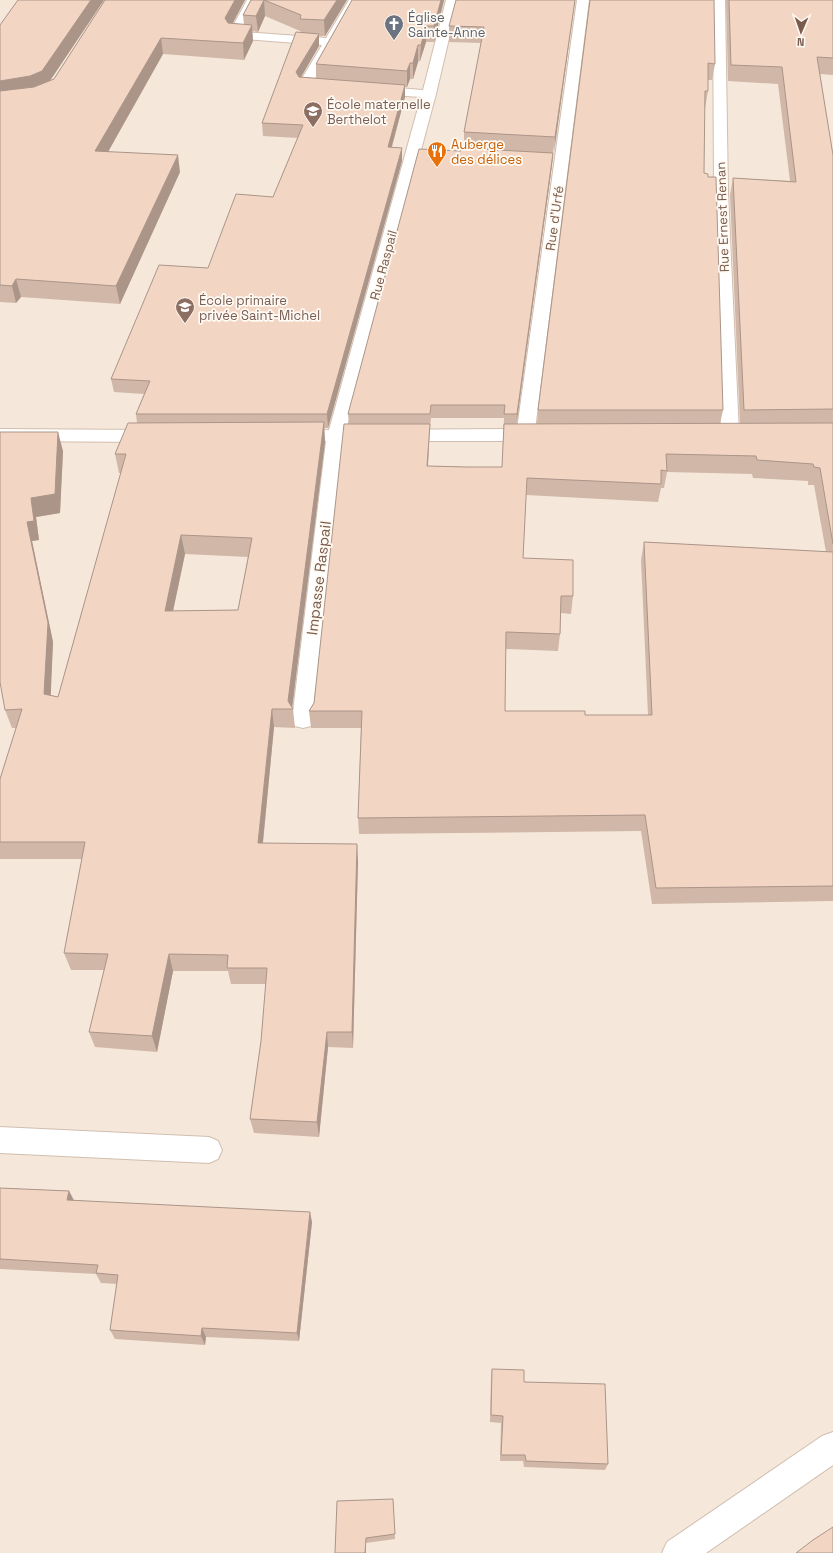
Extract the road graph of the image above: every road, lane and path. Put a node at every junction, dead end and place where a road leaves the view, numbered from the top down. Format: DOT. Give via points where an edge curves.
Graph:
graph roads {
  1 [pos="253,0"];
  2 [pos="355,0"];
  3 [pos="452,0"];
  4 [pos="583,0"];
  5 [pos="719,0"];
  6 [pos="330,42"];
  7 [pos="336,87"];
  8 [pos="359,89"];
  9 [pos="429,94"];
  10 [pos="413,152"];
  11 [pos="429,153"];
  12 [pos="546,159"];
  13 [pos="562,160"];
  14 [pos="730,434"];
  15 [pos="0,435"];
  16 [pos="525,435"];
  17 [pos="549,435"];
  18 [pos="174,436"];
  19 [pos="276,436"];
  20 [pos="336,436"];
  21 [pos="303,720"];
  22 [pos="0,1140"];
  23 [pos="209,1150"];
  24 [pos="833,1447"];
  25 [pos="678,1553"];
  1 -- 6 [label="street" via="234,35"];
  2 -- 6 [label="street"];
  3 -- 9 [label="street, Rue Raspail"];
  4 -- 13 [label="street, Rue d'Urfé"];
  5 -- 14 [label="street, Rue Ernest Renan" via="721,193"];
  6 -- 7 [label="street" via="305,85"];
  8 -- 9 [label="street"];
  9 -- 10 [label="street, Rue Raspail"];
  10 -- 11 [label="street"];
  10 -- 20 [label="street, Rue Raspail"];
  12 -- 13 [label="street"];
  13 -- 16 [label="street, Rue d'Urfé"];
  15 -- 18 [label="street"];
  16 -- 17 [label="street"];
  16 -- 20 [label="street"];
  19 -- 20 [label="street"];
  20 -- 21 [label="street, Impasse Raspail"];
  22 -- 23 [label="street"];
  24 -- 25 [label="street"];
}
